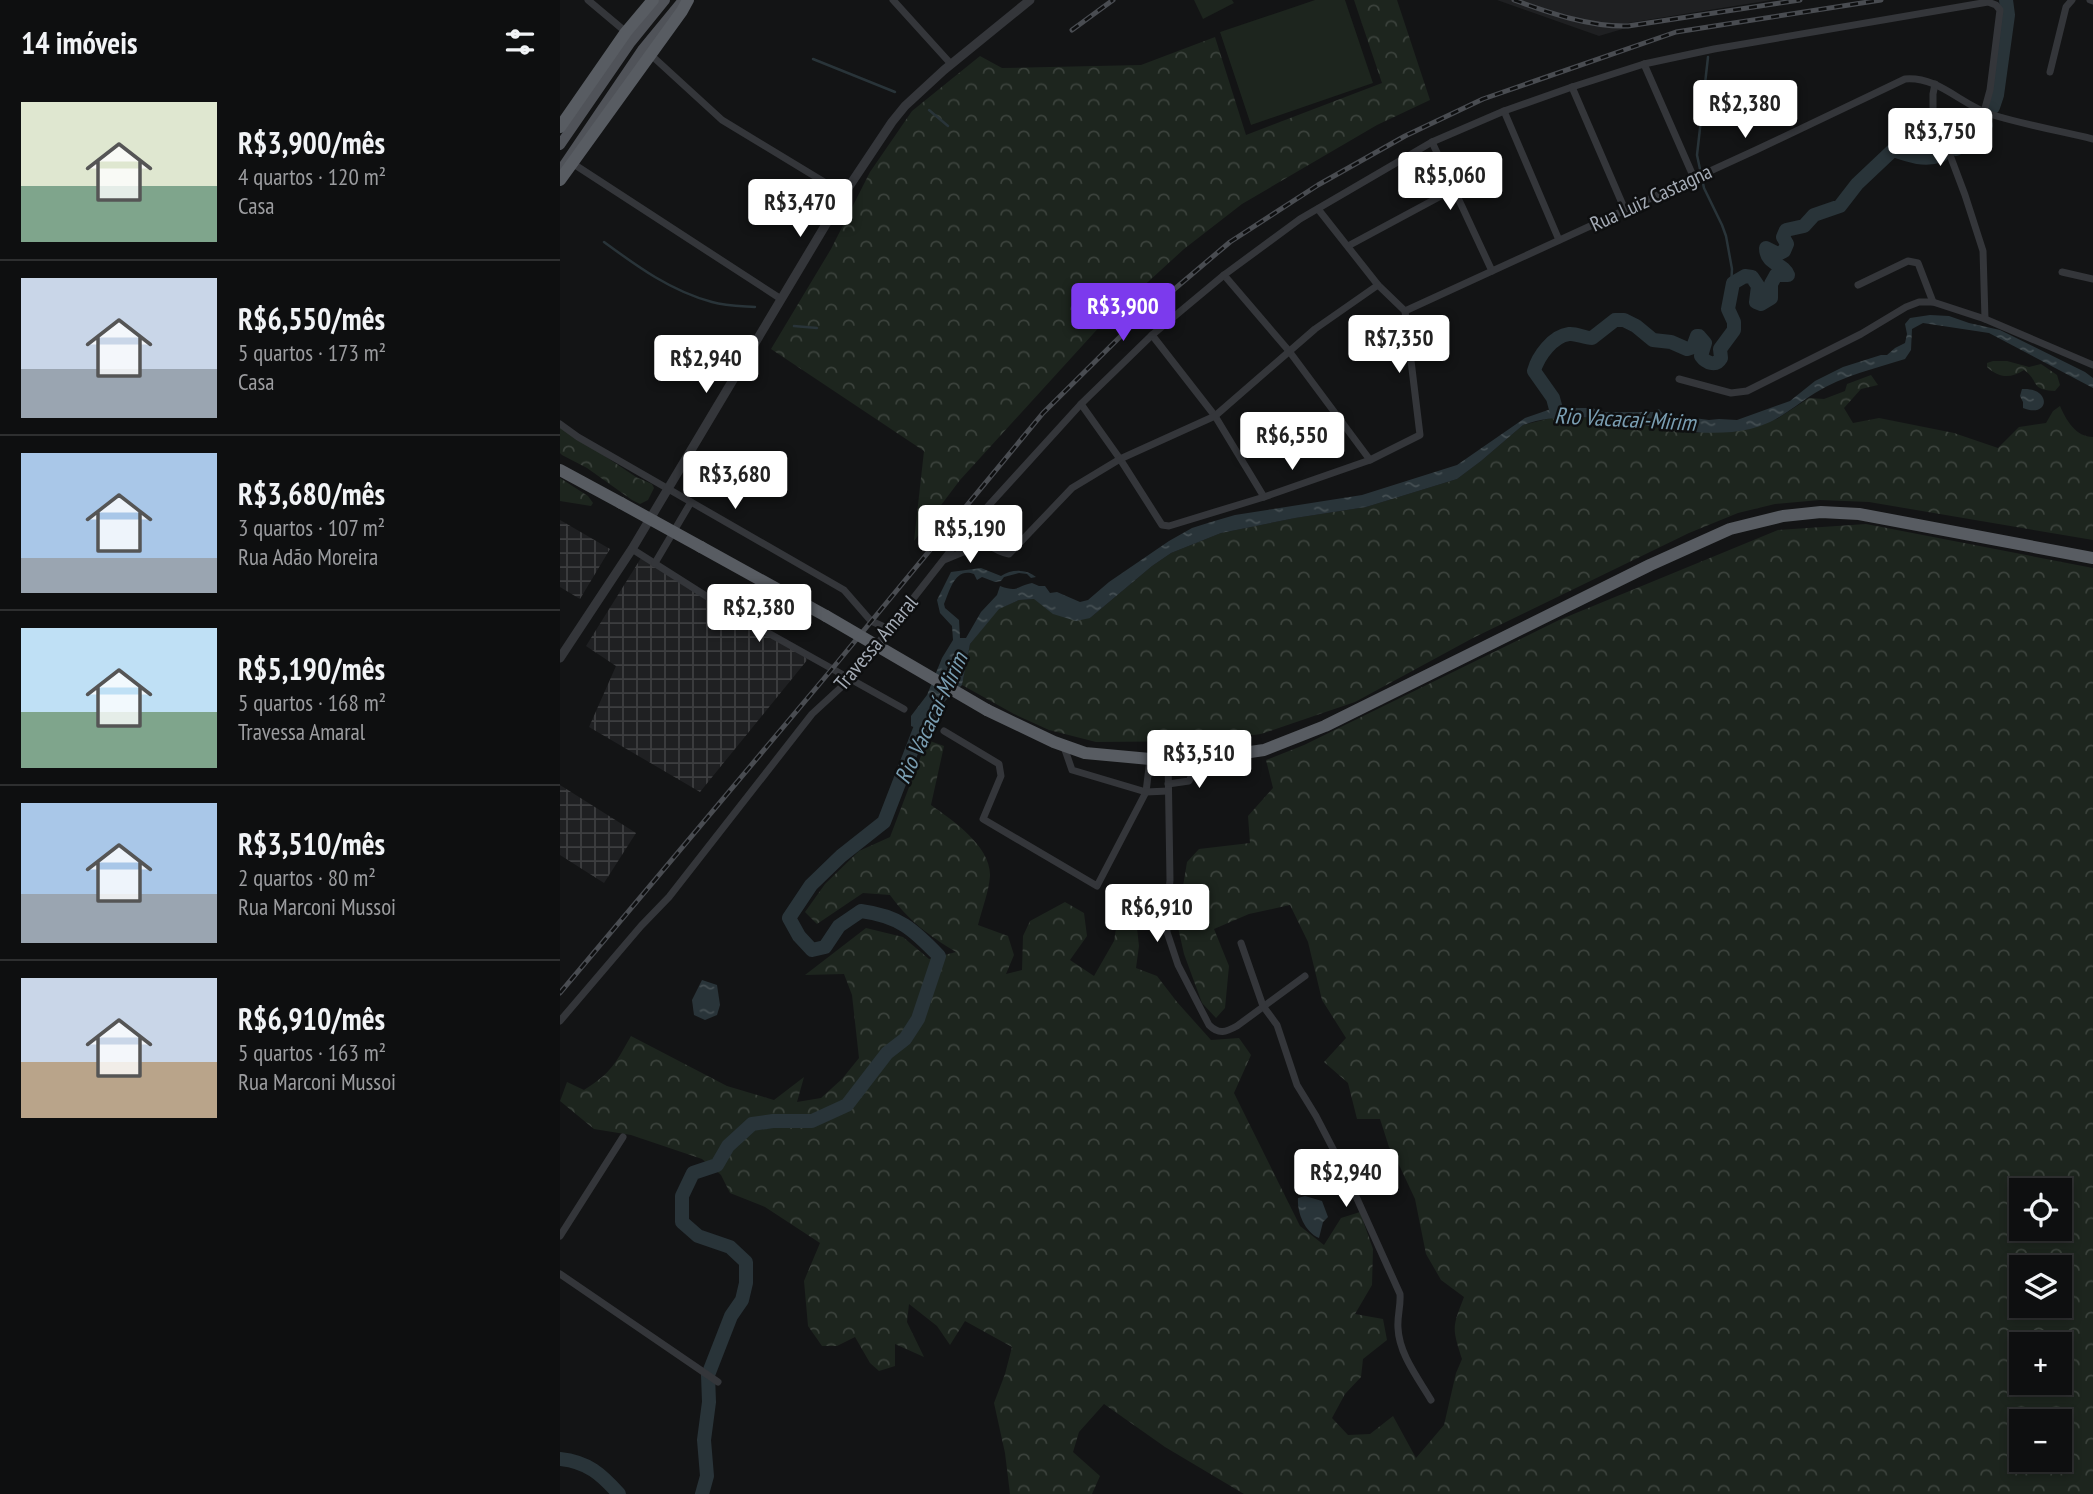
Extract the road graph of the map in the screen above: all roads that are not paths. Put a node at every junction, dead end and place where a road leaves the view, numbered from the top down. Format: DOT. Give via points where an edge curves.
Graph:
graph roads {
  1 [pos="588,0"];
  2 [pos="653,0"];
  3 [pos="665,0"];
  4 [pos="682,0"];
  5 [pos="688,0"];
  6 [pos="893,0"];
  7 [pos="1030,0"];
  8 [pos="2072,0"];
  9 [pos="626,32"];
  10 [pos="651,54"];
  11 [pos="951,64"];
  12 [pos="1644,64"];
  13 [pos="2050,72"];
  14 [pos="1935,84"];
  15 [pos="1572,86"];
  16 [pos="1504,111"];
  17 [pos="1984,112"];
  18 [pos="560,127"];
  19 [pos="2093,139"];
  20 [pos="1432,142"];
  21 [pos="560,145"];
  22 [pos="572,163"];
  23 [pos="560,170"];
  24 [pos="1694,178"];
  25 [pos="560,180"];
  26 [pos="1454,189"];
  27 [pos="844,194"];
  28 [pos="1318,209"];
  29 [pos="1625,210"];
  30 [pos="1559,240"];
  31 [pos="1348,246"];
  32 [pos="1492,271"];
  33 [pos="2062,272"];
  34 [pos="1224,275"];
  35 [pos="2093,279"];
  36 [pos="1378,285"];
  37 [pos="1858,285"];
  38 [pos="781,299"];
  39 [pos="1933,302"];
  40 [pos="1405,311"];
  41 [pos="1985,319"];
  42 [pos="1152,335"];
  43 [pos="1289,351"];
  44 [pos="2093,365"];
  45 [pos="1679,379"];
  46 [pos="1081,404"];
  47 [pos="1215,416"];
  48 [pos="560,424"];
  49 [pos="1120,459"];
  50 [pos="1370,460"];
  51 [pos="563,471"];
  52 [pos="668,489"];
  53 [pos="1264,497"];
  54 [pos="691,502"];
  55 [pos="970,526"];
  56 [pos="985,543"];
  57 [pos="632,549"];
  58 [pos="2093,558"];
  59 [pos="943,561"];
  60 [pos="655,563"];
  61 [pos="889,629"];
  62 [pos="560,659"];
  63 [pos="850,679"];
  64 [pos="904,709"];
  65 [pos="944,731"];
  66 [pos="1063,746"];
  67 [pos="1150,759"];
  68 [pos="1168,759"];
  69 [pos="1194,759"];
  70 [pos="1168,787"];
  71 [pos="1146,792"];
  72 [pos="1241,943"];
  73 [pos="1305,976"];
  74 [pos="1263,1006"];
  75 [pos="560,1021"];
  76 [pos="622,1137"];
  77 [pos="560,1236"];
  78 [pos="560,1274"];
  79 [pos="718,1382"];
  80 [pos="1431,1400"];
  1 -- 9 [label="street"];
  2 -- 9 [label="highway"];
  3 -- 21 [label="main road"];
  4 -- 23 [label="main road"];
  5 -- 10 [label="highway"];
  6 -- 11 [label="street"];
  7 -- 11 [label="street"];
  8 -- 13 [label="street" via="2066,7"];
  9 -- 18 [label="highway"];
  10 -- 22 [label="highway"];
  10 -- 27 [label="street" via="722,120"];
  11 -- 27 [label="street" via="905,106"];
  12 -- 15 [label="street, Travessa Amaral"];
  12 -- 17 [label="street, Travessa Amaral" via="1768,38 1992,3 2000,10"];
  12 -- 24 [label="street"];
  14 -- 17 [label="street, Rua Luiz Castagna"];
  14 -- 24 [label="street, Rua Luiz Castagna" via="1905,79"];
  14 -- 41 [label="street" via="1933,110 1983,251"];
  15 -- 16 [label="street, Travessa Amaral"];
  15 -- 29 [label="street"];
  16 -- 20 [label="street, Travessa Amaral"];
  16 -- 30 [label="street"];
  17 -- 19 [label="street, Rua Luiz Castagna"];
  20 -- 26 [label="street"];
  20 -- 28 [label="street, Travessa Amaral"];
  22 -- 25 [label="highway"];
  22 -- 38 [label="street"];
  24 -- 29 [label="street, Rua Luiz Castagna"];
  26 -- 31 [label="street"];
  26 -- 32 [label="street"];
  27 -- 38 [label="street"];
  28 -- 31 [label="street"];
  28 -- 34 [label="street, Travessa Amaral"];
  29 -- 30 [label="street, Rua Luiz Castagna"];
  30 -- 32 [label="street, Rua Luiz Castagna"];
  31 -- 36 [label="street"];
  32 -- 40 [label="street, Rua Luiz Castagna"];
  33 -- 35 [label="street"];
  34 -- 42 [label="street, Travessa Amaral"];
  34 -- 43 [label="street"];
  36 -- 40 [label="street"];
  36 -- 43 [label="street"];
  37 -- 39 [label="street" via="1914,261"];
  38 -- 52 [label="street"];
  39 -- 41 [label="street"];
  39 -- 45 [label="street" via="1906,307 1747,391 1731,393"];
  40 -- 50 [label="street" via="1420,435"];
  41 -- 44 [label="street"];
  42 -- 46 [label="street, Travessa Amaral"];
  42 -- 47 [label="street"];
  43 -- 47 [label="street"];
  43 -- 50 [label="street"];
  46 -- 49 [label="street"];
  46 -- 55 [label="street, Travessa Amaral"];
  47 -- 49 [label="street"];
  47 -- 53 [label="street"];
  48 -- 52 [label="street"];
  49 -- 53 [label="street" via="1162,525 1175,526"];
  49 -- 56 [label="street" via="1072,488 1009,554"];
  50 -- 53 [label="street"];
  51 -- 66 [label="highway, bridge" via="987,710"];
  52 -- 54 [label="street"];
  52 -- 57 [label="street"];
  54 -- 60 [label="street"];
  54 -- 61 [label="street" via="844,590 870,621"];
  55 -- 56 [label="street"];
  55 -- 59 [label="street, Travessa Amaral"];
  56 -- 59 [label="street"];
  57 -- 60 [label="street"];
  57 -- 62 [label="street"];
  58 -- 69 [label="highway" via="1859,514 1783,516 1730,529 1650,565 1325,726 1264,750"];
  59 -- 61 [label="street, Travessa Amaral"];
  60 -- 63 [label="street"];
  61 -- 63 [label="street, Travessa Amaral"];
  63 -- 64 [label="street"];
  63 -- 75 [label="street, Travessa Amaral" via="812,714 669,897"];
  65 -- 71 [label="street" via="999,764 1001,776 983,819 1097,886"];
  66 -- 67 [label="highway"];
  66 -- 71 [label="street" via="1072,770"];
  67 -- 68 [label="highway"];
  67 -- 71 [label="street"];
  68 -- 69 [label="highway"];
  68 -- 70 [label="street"];
  69 -- 70 [label="street" via="1189,781"];
  70 -- 71 [label="street"];
  70 -- 74 [label="street" via="1167,932 1178,965 1214,1031 1225,1033"];
  72 -- 74 [label="street"];
  73 -- 74 [label="street"];
  74 -- 80 [label="street" via="1277,1025 1297,1085 1345,1172 1400,1294 1397,1325 1401,1345"];
  76 -- 77 [label="street"];
  78 -- 79 [label="street"];
}
